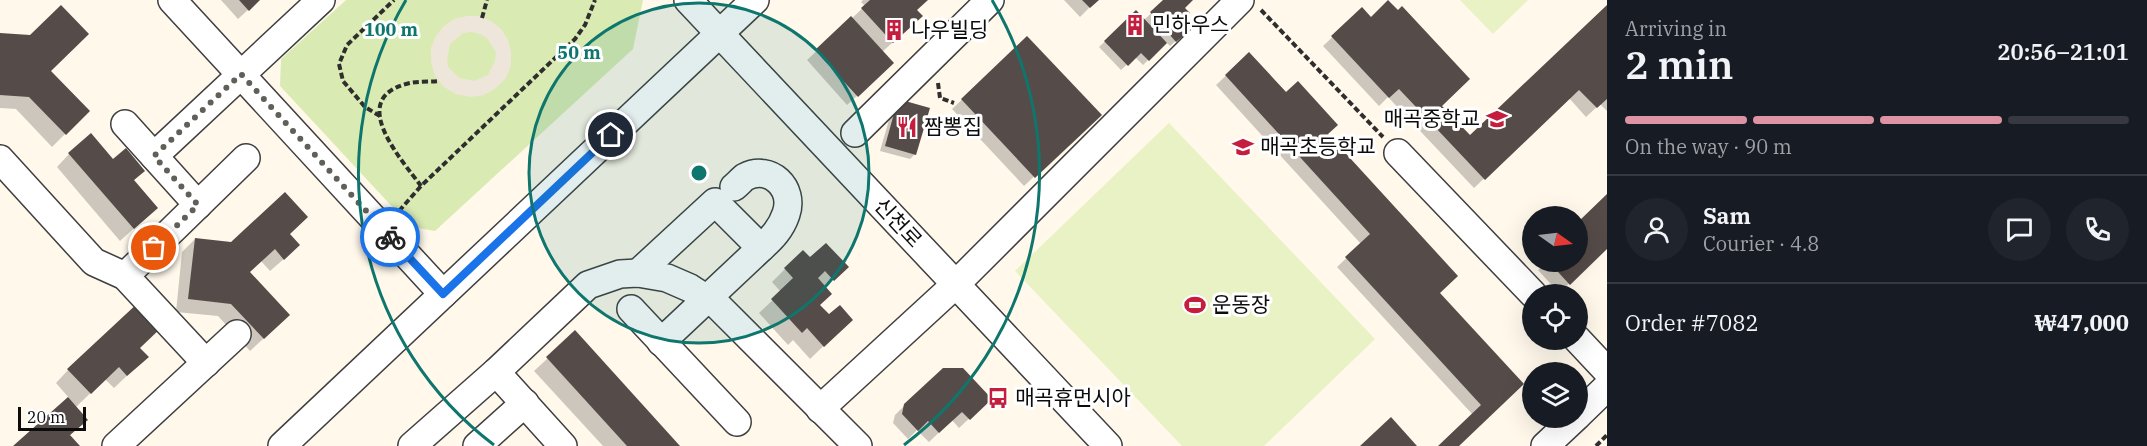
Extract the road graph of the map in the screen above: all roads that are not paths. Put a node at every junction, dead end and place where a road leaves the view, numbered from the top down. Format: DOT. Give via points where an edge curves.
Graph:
graph roads {
  1 [pos="172,0"];
  2 [pos="321,0"];
  3 [pos="688,0"];
  4 [pos="755,0"];
  5 [pos="990,0"];
  6 [pos="1250,4"];
  7 [pos="719,33"];
  8 [pos="241,74"];
  9 [pos="125,124"];
  10 [pos="855,133"];
  11 [pos="1398,153"];
  12 [pos="154,156"];
  13 [pos="246,158"];
  14 [pos="0,159"];
  15 [pos="735,187"];
  16 [pos="198,205"];
  17 [pos="761,248"];
  18 [pos="638,273"];
  19 [pos="125,276"];
  20 [pos="1523,284"];
  21 [pos="955,285"];
  22 [pos="443,294"];
  23 [pos="708,298"];
  24 [pos="631,309"];
  25 [pos="237,334"];
  26 [pos="662,342"];
  27 [pos="1587,350"];
  28 [pos="206,363"];
  29 [pos="1607,371"];
  30 [pos="496,372"];
  31 [pos="1607,387"];
  32 [pos="525,403"];
  33 [pos="1588,405"];
  34 [pos="820,409"];
  35 [pos="737,422"];
  36 [pos="1564,428"];
  37 [pos="116,446"];
  38 [pos="282,446"];
  39 [pos="411,446"];
  40 [pos="477,446"];
  41 [pos="563,446"];
  42 [pos="858,446"];
  43 [pos="1108,446"];
  44 [pos="1545,446"];
  1 -- 8 [label="street"];
  2 -- 8 [label="street"];
  3 -- 7 [label="street, 신천로"];
  4 -- 7 [label="street"];
  5 -- 10 [label="street"];
  6 -- 21 [label="street"];
  7 -- 21 [label="street, 신천로"];
  7 -- 22 [label="street"];
  8 -- 12 [label="street"];
  8 -- 22 [label="street"];
  9 -- 12 [label="street"];
  11 -- 20 [label="street"];
  12 -- 16 [label="street"];
  13 -- 16 [label="street"];
  14 -- 19 [label="street" via="94,262"];
  15 -- 17 [label="street" via="746,177 763,174 779,180 788,191 787,212 777,232"];
  16 -- 19 [label="street"];
  17 -- 18 [label="street" via="715,202"];
  17 -- 23 [label="street"];
  18 -- 23 [label="street" via="667,278"];
  18 -- 30 [label="street" via="620,274 588,285"];
  19 -- 28 [label="street"];
  21 -- 34 [label="street"];
  21 -- 43 [label="street, 신천로"];
  22 -- 38 [label="street"];
  23 -- 26 [label="street"];
  23 -- 34 [label="street"];
  24 -- 26 [label="street"];
  25 -- 28 [label="street"];
  26 -- 35 [label="street"];
  27 -- 29 [label="street"];
  28 -- 37 [label="street"];
  30 -- 32 [label="street"];
  30 -- 39 [label="street"];
  31 -- 33 [label="street"];
  32 -- 40 [label="street"];
  32 -- 41 [label="street"];
  34 -- 42 [label="street"];
  36 -- 44 [label="street"];
}
